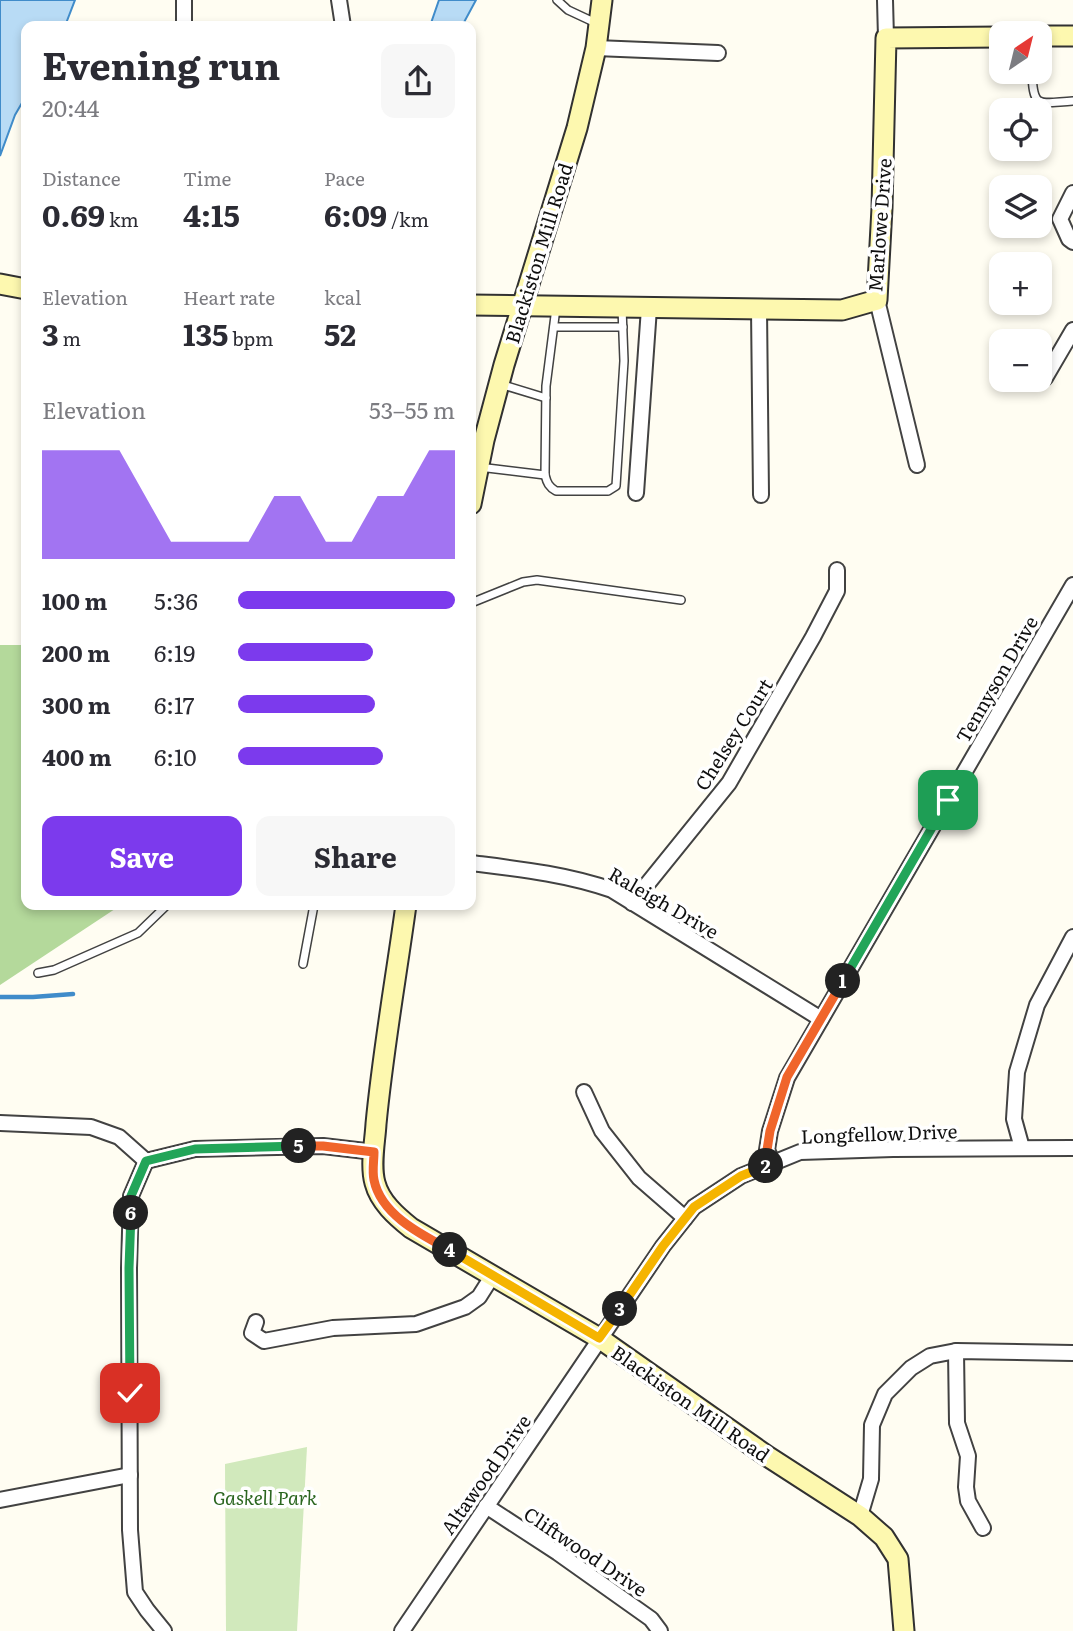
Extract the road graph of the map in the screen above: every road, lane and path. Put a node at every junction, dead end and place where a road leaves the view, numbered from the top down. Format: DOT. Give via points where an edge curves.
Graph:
graph roads {
  1 [pos="184,0"];
  2 [pos="339,0"];
  3 [pos="557,0"];
  4 [pos="602,0"];
  5 [pos="885,0"];
  6 [pos="184,21"];
  7 [pos="342,21"];
  8 [pos="599,24"];
  9 [pos="1052,36"];
  10 [pos="1073,36"];
  11 [pos="989,37"];
  12 [pos="886,38"];
  13 [pos="596,48"];
  14 [pos="718,53"];
  15 [pos="1032,84"];
  16 [pos="1073,101"];
  17 [pos="1073,194"];
  18 [pos="1073,242"];
  19 [pos="0,284"];
  20 [pos="21,288"];
  21 [pos="877,300"];
  22 [pos="476,305"];
  23 [pos="522,306"];
  24 [pos="649,308"];
  25 [pos="759,309"];
  26 [pos="555,317"];
  27 [pos="622,317"];
  28 [pos="1073,330"];
  29 [pos="1052,366"];
  30 [pos="499,384"];
  31 [pos="546,398"];
  32 [pos="917,465"];
  33 [pos="479,467"];
  34 [pos="545,475"];
  35 [pos="476,481"];
  36 [pos="636,493"];
  37 [pos="761,495"];
  38 [pos="837,570"];
  39 [pos="1073,585"];
  40 [pos="681,600"];
  41 [pos="476,601"];
  42 [pos="476,864"];
  43 [pos="632,902"];
  44 [pos="162,910"];
  45 [pos="313,910"];
  46 [pos="405,910"];
  47 [pos="1073,937"];
  48 [pos="303,964"];
  49 [pos="38,973"];
  50 [pos="821,1019"];
  51 [pos="584,1092"];
  52 [pos="0,1123"];
  53 [pos="1022,1148"];
  54 [pos="1073,1148"];
  55 [pos="374,1152"];
  56 [pos="146,1161"];
  57 [pos="773,1163"];
  58 [pos="685,1218"];
  59 [pos="494,1275"];
  60 [pos="256,1322"];
  61 [pos="599,1338"];
  62 [pos="956,1351"];
  63 [pos="1073,1353"];
  64 [pos="130,1475"];
  65 [pos="0,1500"];
  66 [pos="486,1506"];
  67 [pos="860,1516"];
  68 [pos="984,1528"];
  69 [pos="164,1631"];
  70 [pos="402,1631"];
  71 [pos="660,1631"];
  72 [pos="904,1631"];
  1 -- 6 [label="street"];
  2 -- 7 [label="street"];
  3 -- 8 [label="lane"];
  4 -- 8 [label="main road, Blackiston Mill Road"];
  5 -- 12 [label="street"];
  8 -- 13 [label="main road, Blackiston Mill Road"];
  9 -- 10 [label="main road"];
  11 -- 12 [label="main road"];
  12 -- 21 [label="main road, Marlowe Drive"];
  13 -- 14 [label="street"];
  13 -- 23 [label="main road, Blackiston Mill Road" via="577,128"];
  15 -- 16 [label="lane" via="1035,99 1042,103"];
  17 -- 18 [label="street" via="1060,219"];
  19 -- 20 [label="main road"];
  21 -- 25 [label="main road, Marlowe Drive" via="842,310"];
  21 -- 32 [label="street"];
  22 -- 23 [label="main road, Marlowe Drive"];
  23 -- 26 [label="main road, Marlowe Drive"];
  23 -- 30 [label="main road, Blackiston Mill Road"];
  24 -- 25 [label="main road, Marlowe Drive"];
  24 -- 27 [label="main road, Marlowe Drive"];
  24 -- 36 [label="street"];
  25 -- 37 [label="street"];
  26 -- 27 [label="main road, Marlowe Drive"];
  26 -- 31 [label="lane"];
  27 -- 34 [label="lane" via="624,361 616,486 608,491 556,491"];
  28 -- 29 [label="street"];
  30 -- 31 [label="lane"];
  30 -- 33 [label="main road, Blackiston Mill Road"];
  31 -- 34 [label="lane"];
  33 -- 34 [label="lane"];
  33 -- 35 [label="main road, Blackiston Mill Road"];
  38 -- 43 [label="street, Chelsey Court" via="837,592 729,783"];
  39 -- 50 [label="street, Tennyson Drive"];
  40 -- 41 [label="lane" via="537,580"];
  42 -- 43 [label="street, Raleigh Drive" via="586,881"];
  43 -- 50 [label="street, Raleigh Drive"];
  44 -- 49 [label="lane" via="138,933"];
  45 -- 48 [label="lane"];
  46 -- 55 [label="main road, Blackiston Mill Road"];
  47 -- 53 [label="street" via="1037,1004 1017,1072 1014,1119"];
  50 -- 57 [label="street, Tennyson Drive" via="787,1077 770,1131 767,1150"];
  51 -- 58 [label="street" via="602,1131 639,1178"];
  52 -- 56 [label="street" via="91,1127 119,1137"];
  53 -- 54 [label="street, Longfellow Drive"];
  53 -- 57 [label="street, Longfellow Drive" via="800,1152"];
  55 -- 56 [label="street" via="323,1146 195,1149"];
  55 -- 59 [label="main road, Blackiston Mill Road" via="374,1180 393,1214"];
  56 -- 64 [label="street" via="131,1196"];
  57 -- 58 [label="street, Longfellow Drive" via="741,1176"];
  58 -- 61 [label="street, Longfellow Drive"];
  59 -- 60 [label="street" via="479,1297 465,1307 416,1324 333,1328 264,1341 253,1334"];
  59 -- 61 [label="main road, Blackiston Mill Road"];
  61 -- 66 [label="street, Altawood Drive"];
  61 -- 67 [label="main road, Blackiston Mill Road"];
  62 -- 63 [label="street"];
  62 -- 67 [label="street" via="920,1362 885,1394 872,1425 871,1479"];
  62 -- 68 [label="street" via="957,1423 968,1456 968,1501"];
  64 -- 65 [label="street"];
  64 -- 69 [label="street" via="135,1591"];
  66 -- 70 [label="street, Altawood Drive"];
  66 -- 71 [label="street, Cliftwood Drive" via="651,1619"];
  67 -- 72 [label="main road, Blackiston Mill Road" via="884,1537 898,1559"];
}
